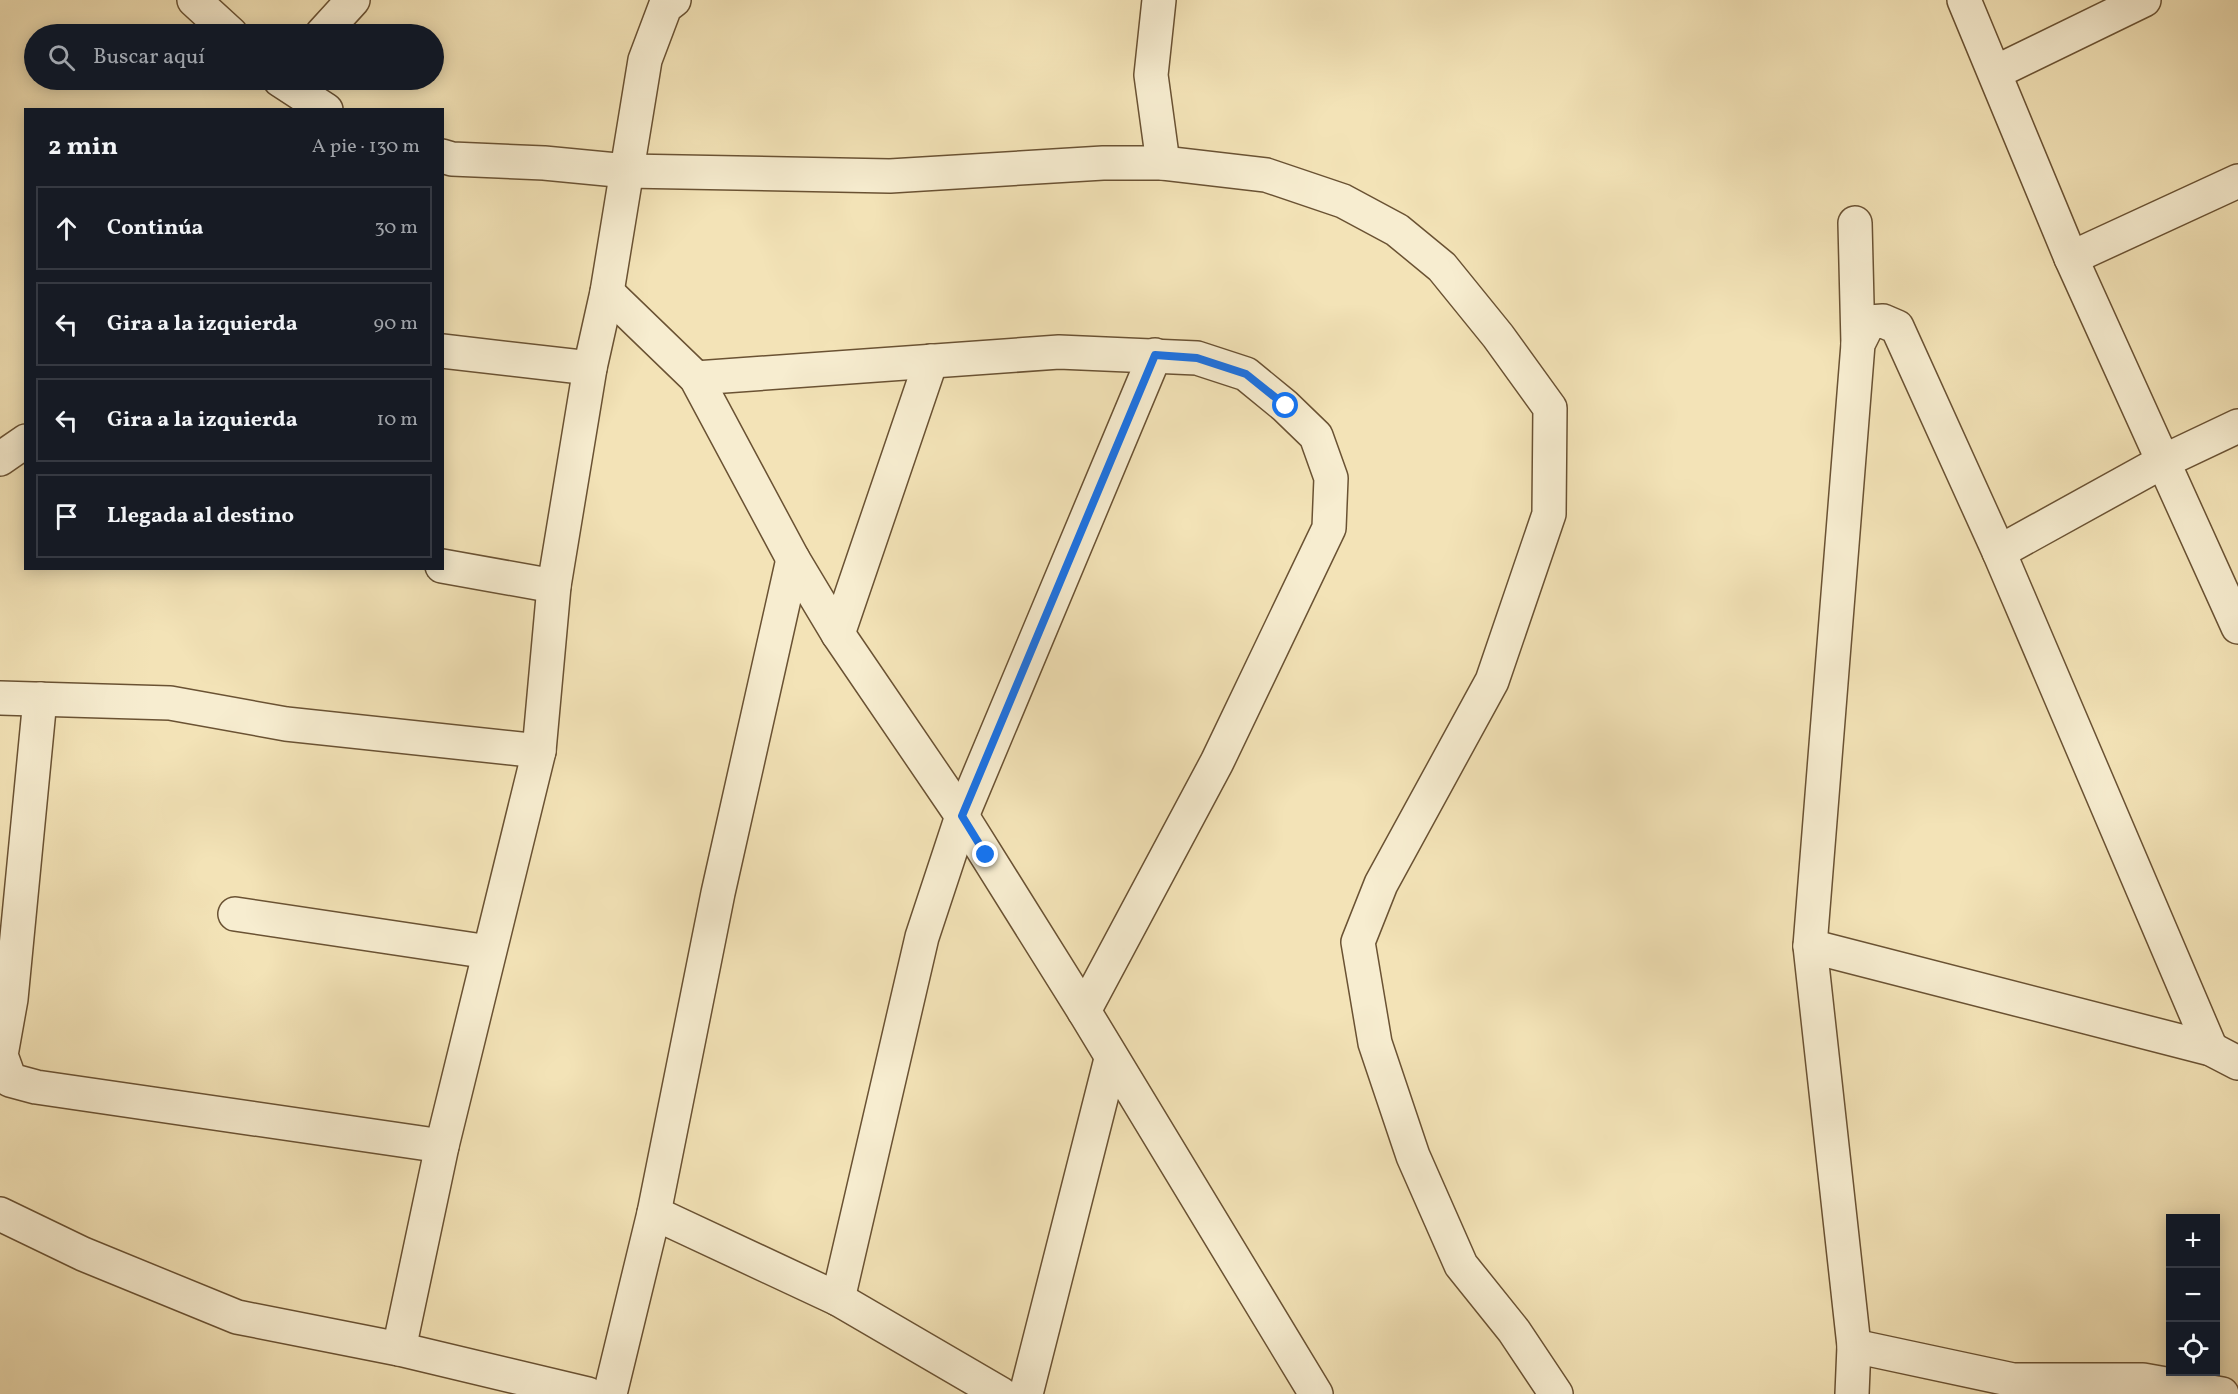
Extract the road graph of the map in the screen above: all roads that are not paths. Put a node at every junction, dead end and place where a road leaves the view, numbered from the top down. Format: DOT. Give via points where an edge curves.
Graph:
graph roads {
  1 [pos="194,0"];
  2 [pos="353,0"];
  3 [pos="674,0"];
  4 [pos="1160,0"];
  5 [pos="1964,0"];
  6 [pos="2144,0"];
  7 [pos="220,24"];
  8 [pos="331,24"];
  9 [pos="1996,72"];
  10 [pos="299,90"];
  11 [pos="323,108"];
  12 [pos="444,157"];
  13 [pos="1163,163"];
  14 [pos="627,171"];
  15 [pos="2238,181"];
  16 [pos="1855,223"];
  17 [pos="2071,258"];
  18 [pos="608,291"];
  19 [pos="1858,344"];
  20 [pos="444,351"];
  21 [pos="1155,355"];
  22 [pos="931,361"];
  23 [pos="590,368"];
  24 [pos="696,378"];
  25 [pos="2238,426"];
  26 [pos="24,442"];
  27 [pos="0,459"];
  28 [pos="2162,462"];
  29 [pos="2000,552"];
  30 [pos="794,560"];
  31 [pos="444,566"];
  32 [pos="554,586"];
  33 [pos="2238,627"];
  34 [pos="838,634"];
  35 [pos="0,698"];
  36 [pos="40,699"];
  37 [pos="539,751"];
  38 [pos="962,816"];
  39 [pos="235,914"];
  40 [pos="1810,946"];
  41 [pos="489,952"];
  42 [pos="1084,1011"];
  43 [pos="2225,1056"];
  44 [pos="1111,1059"];
  45 [pos="442,1146"];
  46 [pos="654,1213"];
  47 [pos="0,1214"];
  48 [pos="838,1299"];
  49 [pos="1854,1346"];
  50 [pos="399,1349"];
  51 [pos="588,1394"];
  52 [pos="610,1394"];
  53 [pos="1001,1394"];
  54 [pos="1026,1394"];
  55 [pos="1316,1394"];
  56 [pos="1556,1394"];
  57 [pos="1852,1394"];
  58 [pos="2222,1394"];
  1 -- 7 [label="street"];
  2 -- 8 [label="street"];
  3 -- 14 [label="street" via="665,7 645,60"];
  4 -- 13 [label="street" via="1151,75"];
  5 -- 9 [label="street"];
  6 -- 9 [label="street"];
  9 -- 17 [label="street"];
  10 -- 11 [label="street"];
  12 -- 14 [label="street"];
  13 -- 14 [label="street" via="891,176"];
  13 -- 56 [label="street" via="1266,175 1343,201 1397,230 1442,267 1550,408 1549,514 1492,681 1381,884 1358,942 1375,1043 1413,1156 1461,1265 1515,1331"];
  14 -- 18 [label="street"];
  15 -- 17 [label="street"];
  16 -- 19 [label="street"];
  17 -- 28 [label="street"];
  18 -- 23 [label="street"];
  18 -- 24 [label="street"];
  19 -- 29 [label="street" via="1869,322 1883,321 1897,327"];
  19 -- 40 [label="street"];
  20 -- 23 [label="street"];
  21 -- 22 [label="street" via="1059,352"];
  21 -- 38 [label="street"];
  21 -- 42 [label="street" via="1197,358 1246,374 1308,428 1316,436 1331,478 1329,528 1217,762"];
  22 -- 24 [label="street"];
  22 -- 34 [label="street"];
  23 -- 32 [label="street"];
  24 -- 30 [label="street"];
  25 -- 28 [label="street"];
  26 -- 27 [label="street"];
  28 -- 29 [label="street"];
  28 -- 33 [label="street"];
  29 -- 43 [label="street"];
  30 -- 34 [label="street"];
  30 -- 46 [label="street" via="718,893"];
  31 -- 32 [label="street"];
  32 -- 37 [label="street"];
  34 -- 38 [label="street"];
  35 -- 36 [label="street"];
  36 -- 37 [label="street" via="170,703 286,724"];
  36 -- 45 [label="street" via="11,999 1,1055 10,1080"];
  37 -- 41 [label="street"];
  38 -- 42 [label="street"];
  38 -- 48 [label="street" via="922,937"];
  39 -- 41 [label="street"];
  40 -- 43 [label="street"];
  40 -- 49 [label="street"];
  41 -- 45 [label="street"];
  42 -- 44 [label="street"];
  44 -- 54 [label="street"];
  44 -- 55 [label="street"];
  45 -- 50 [label="street"];
  46 -- 48 [label="street"];
  46 -- 52 [label="street"];
  47 -- 50 [label="street" via="83,1254 237,1317"];
  48 -- 53 [label="street"];
  49 -- 57 [label="street"];
  49 -- 58 [label="street" via="2013,1380 2143,1380"];
  50 -- 51 [label="street"];
}
